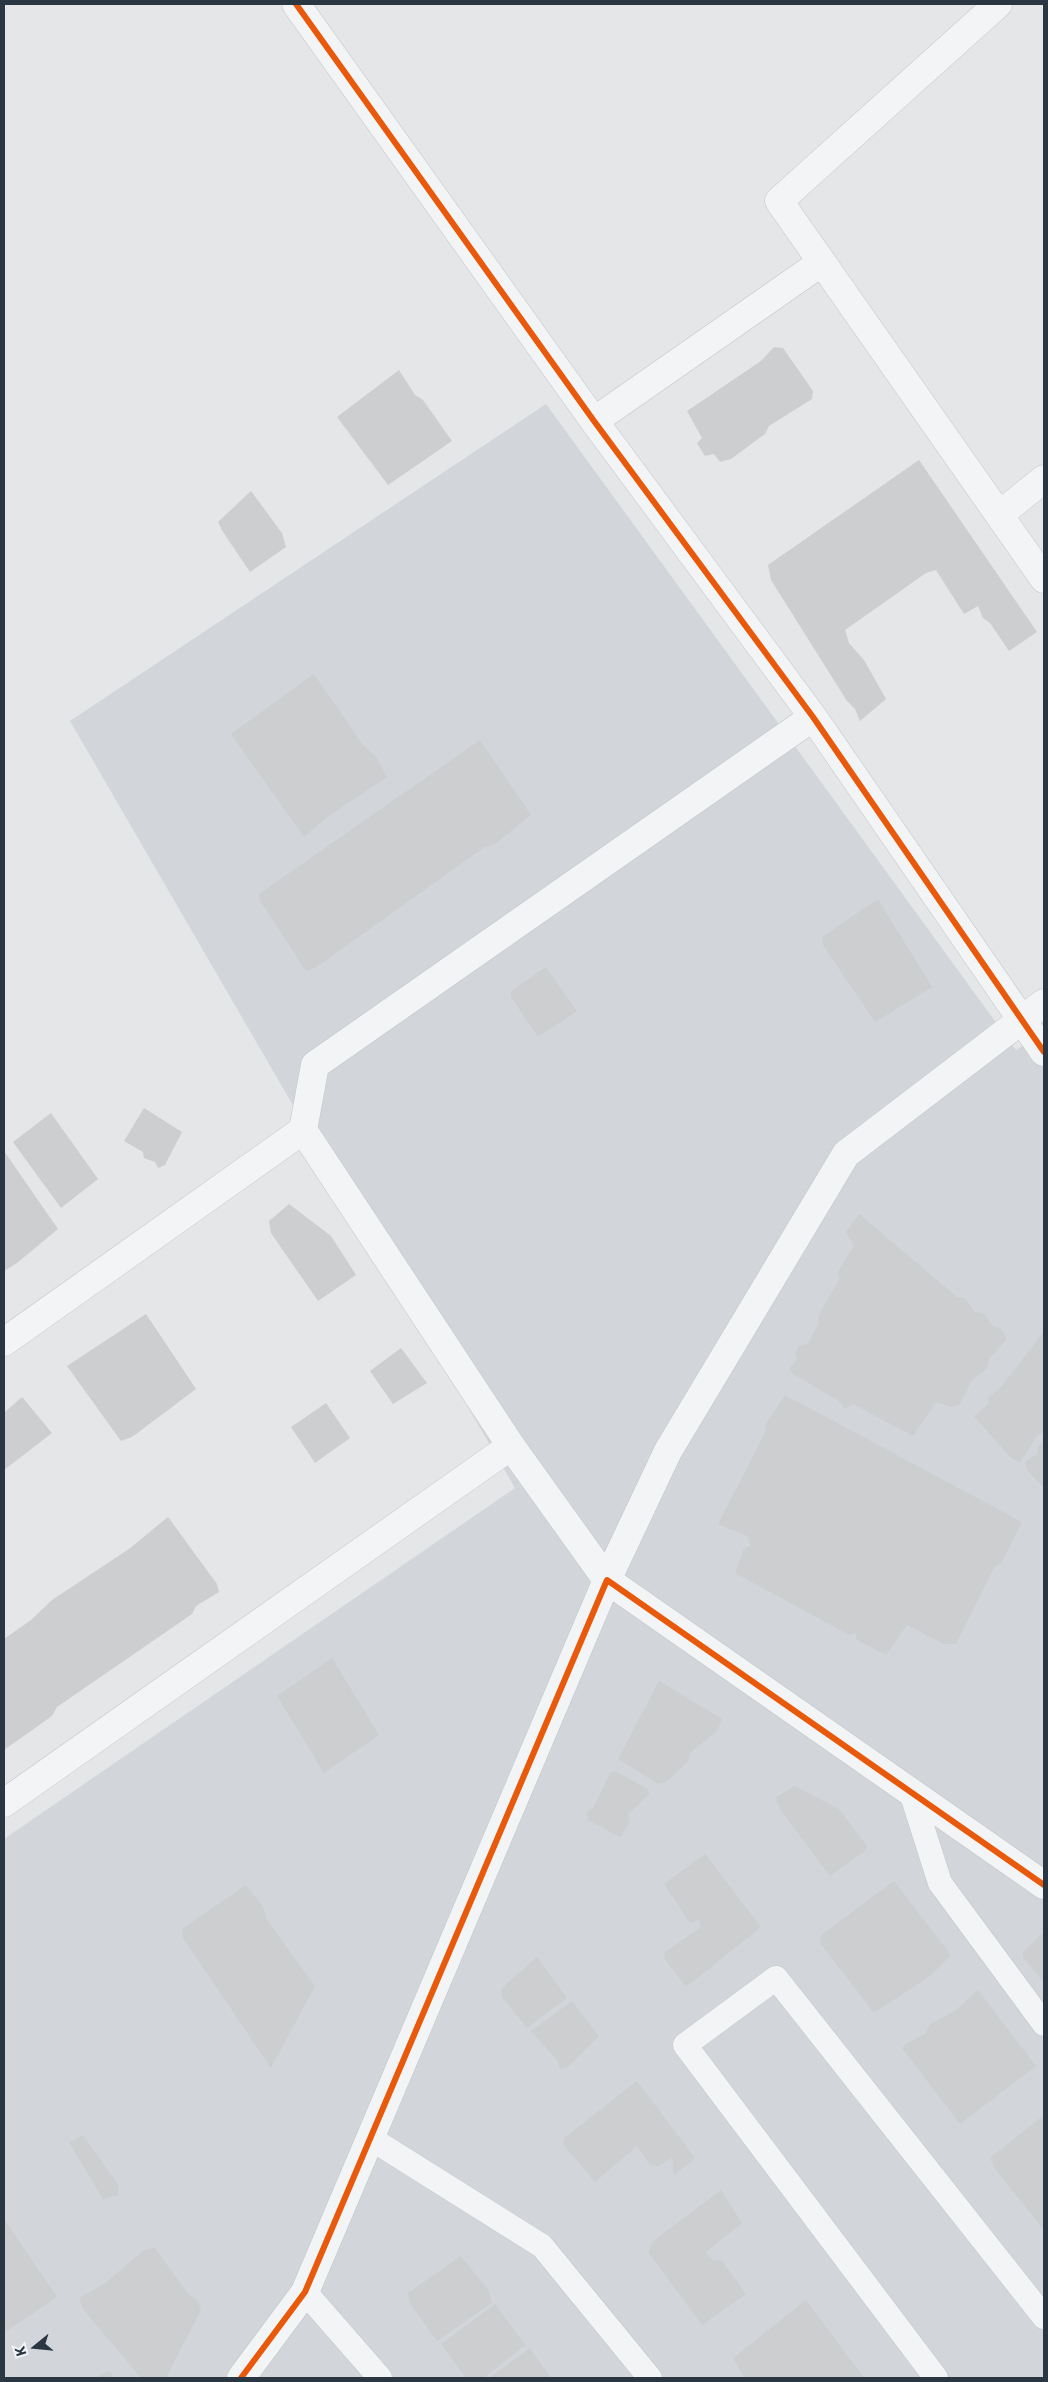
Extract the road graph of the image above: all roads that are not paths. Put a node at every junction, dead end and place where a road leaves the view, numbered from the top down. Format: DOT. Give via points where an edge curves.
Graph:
graph roads {
  1 [pos="296,4"];
  2 [pos="998,4"];
  3 [pos="822,262"];
  4 [pos="594,421"];
  5 [pos="1044,479"];
  6 [pos="1000,515"];
  7 [pos="1044,579"];
  8 [pos="812,717"];
  9 [pos="1044,1003"];
  10 [pos="1023,1020"];
  11 [pos="1044,1052"];
  12 [pos="303,1130"];
  13 [pos="4,1342"];
  14 [pos="510,1446"];
  15 [pos="607,1580"];
  16 [pos="910,1792"];
  17 [pos="4,1803"];
  18 [pos="1044,1885"];
  19 [pos="1044,2024"];
  20 [pos="370,2138"];
  21 [pos="305,2292"];
  22 [pos="1044,2318"];
  23 [pos="241,2378"];
  24 [pos="380,2378"];
  25 [pos="650,2378"];
  26 [pos="936,2378"];
  1 -- 4 [label="street"];
  2 -- 3 [label="street" via="779,201"];
  3 -- 4 [label="street"];
  3 -- 6 [label="street"];
  4 -- 8 [label="street"];
  5 -- 6 [label="street"];
  6 -- 7 [label="street"];
  8 -- 10 [label="street"];
  8 -- 12 [label="street" via="315,1065"];
  9 -- 10 [label="street"];
  10 -- 11 [label="street"];
  10 -- 15 [label="street" via="846,1154 668,1451"];
  12 -- 13 [label="street"];
  12 -- 14 [label="street"];
  14 -- 15 [label="street"];
  14 -- 17 [label="street"];
  15 -- 16 [label="street"];
  15 -- 20 [label="street"];
  16 -- 18 [label="street"];
  16 -- 19 [label="lane" via="940,1882"];
  20 -- 21 [label="street"];
  20 -- 25 [label="lane" via="542,2246"];
  21 -- 23 [label="street"];
  21 -- 24 [label="lane"];
  22 -- 26 [label="lane" via="776,1978 685,2044"];
}
